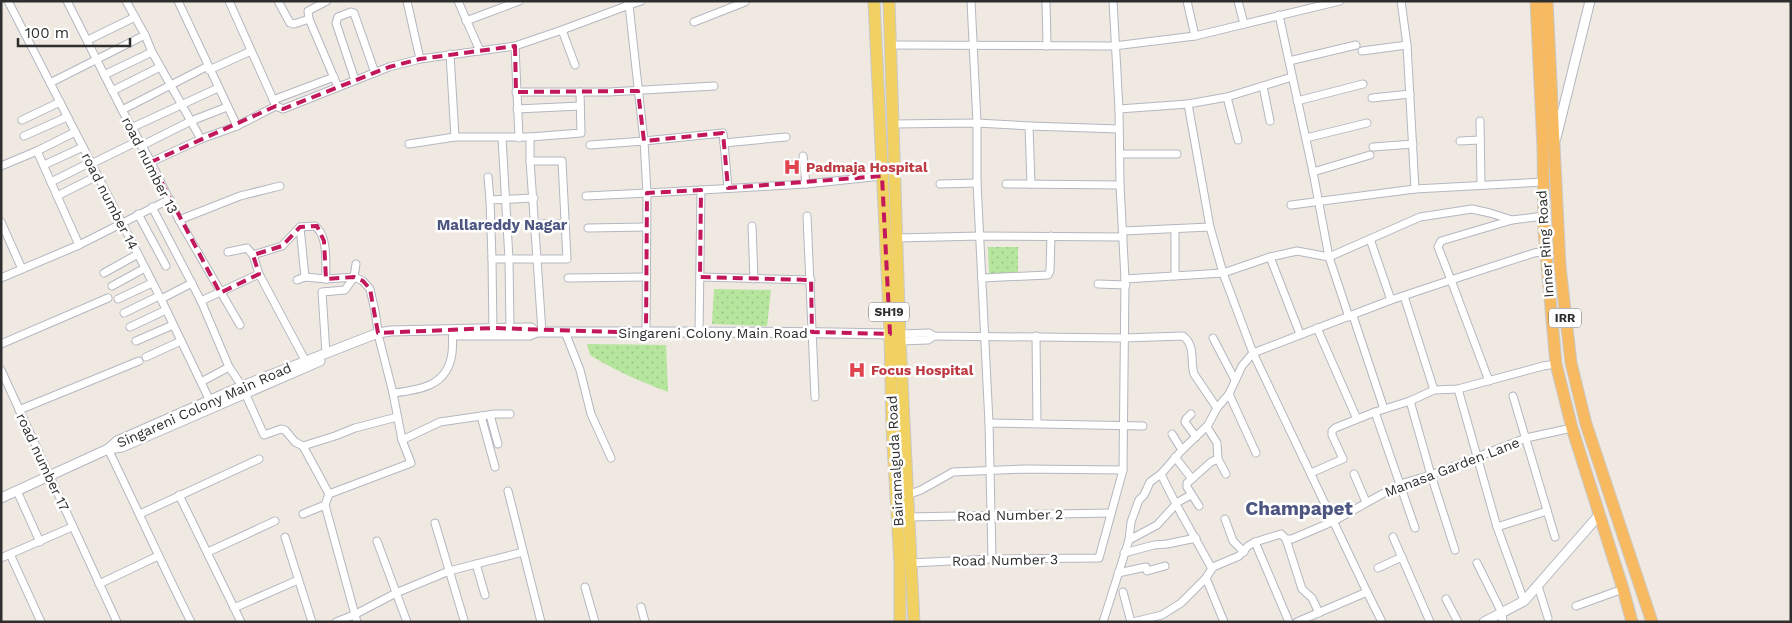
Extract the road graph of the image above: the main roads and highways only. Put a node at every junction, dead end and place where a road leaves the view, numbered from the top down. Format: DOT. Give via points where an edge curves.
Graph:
graph roads {
  1 [pos="874,1"];
  2 [pos="888,1"];
  3 [pos="1536,1"];
  4 [pos="1547,1"];
  5 [pos="897,336"];
  6 [pos="900,622"];
  7 [pos="914,622"];
  8 [pos="1632,622"];
  9 [pos="1652,622"];
  1 -- 5 [label="main road, Bairamalguda Road / SH19" via="882,176"];
  2 -- 5 [label="main road, Bairamalguda Road / SH19" via="897,238"];
  3 -- 8 [label="highway, Inner Ring Road / IRR" via="1544,216 1556,364 1572,428"];
  4 -- 9 [label="highway, Inner Ring Road / IRR" via="1560,266 1571,363 1586,424"];
  5 -- 6 [label="main road, Bairamalguda Road / SH19" via="892,428"];
  5 -- 7 [label="main road, Bairamalguda Road / SH19"];
}
